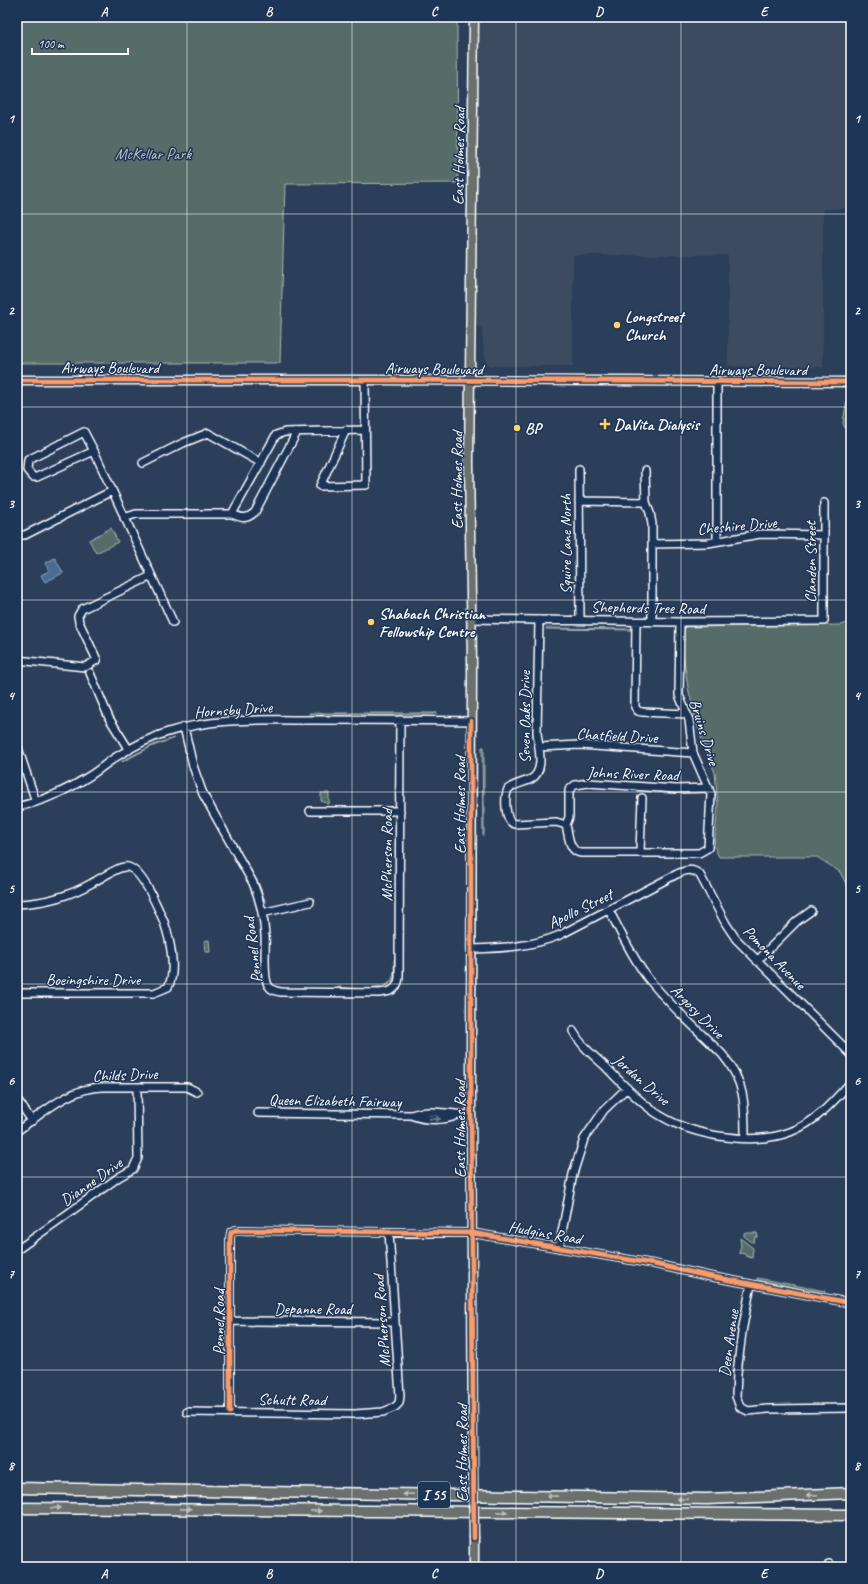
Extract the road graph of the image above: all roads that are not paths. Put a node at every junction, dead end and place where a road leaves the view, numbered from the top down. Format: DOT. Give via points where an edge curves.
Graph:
graph roads {
  1 [pos="474,17"];
  2 [pos="17,380"];
  3 [pos="365,380"];
  4 [pos="469,381"];
  5 [pos="717,382"];
  6 [pos="851,382"];
  7 [pos="346,430"];
  8 [pos="365,430"];
  9 [pos="298,432"];
  10 [pos="94,451"];
  11 [pos="143,463"];
  12 [pos="261,463"];
  13 [pos="579,469"];
  14 [pos="645,471"];
  15 [pos="112,491"];
  16 [pos="579,501"];
  17 [pos="646,502"];
  18 [pos="824,503"];
  19 [pos="232,514"];
  20 [pos="124,518"];
  21 [pos="18,533"];
  22 [pos="824,535"];
  23 [pos="717,541"];
  24 [pos="652,544"];
  25 [pos="151,576"];
  26 [pos="471,620"];
  27 [pos="539,620"];
  28 [pos="580,620"];
  29 [pos="824,621"];
  30 [pos="173,622"];
  31 [pos="636,622"];
  32 [pos="652,622"];
  33 [pos="680,622"];
  34 [pos="17,660"];
  35 [pos="90,673"];
  36 [pos="687,714"];
  37 [pos="400,720"];
  38 [pos="472,721"];
  39 [pos="184,727"];
  40 [pos="17,745"];
  41 [pos="539,747"];
  42 [pos="129,750"];
  43 [pos="693,753"];
  44 [pos="709,788"];
  45 [pos="642,798"];
  46 [pos="36,802"];
  47 [pos="17,807"];
  48 [pos="310,811"];
  49 [pos="400,811"];
  50 [pos="566,825"];
  51 [pos="708,848"];
  52 [pos="640,852"];
  53 [pos="693,870"];
  54 [pos="310,902"];
  55 [pos="17,904"];
  56 [pos="609,910"];
  57 [pos="811,911"];
  58 [pos="262,913"];
  59 [pos="472,949"];
  60 [pos="757,961"];
  61 [pos="396,989"];
  62 [pos="17,993"];
  63 [pos="573,1031"];
  64 [pos="851,1054"];
  65 [pos="851,1082"];
  66 [pos="137,1087"];
  67 [pos="627,1088"];
  68 [pos="197,1092"];
  69 [pos="17,1098"];
  70 [pos="258,1113"];
  71 [pos="472,1115"];
  72 [pos="32,1120"];
  73 [pos="17,1132"];
  74 [pos="746,1137"];
  75 [pos="231,1232"];
  76 [pos="388,1232"];
  77 [pos="472,1233"];
  78 [pos="559,1248"];
  79 [pos="17,1250"];
  80 [pos="751,1284"];
  81 [pos="851,1303"];
  82 [pos="230,1321"];
  83 [pos="395,1322"];
  84 [pos="395,1407"];
  85 [pos="851,1408"];
  86 [pos="187,1412"];
  87 [pos="230,1412"];
  88 [pos="17,1488"];
  89 [pos="851,1493"];
  90 [pos="17,1508"];
  91 [pos="851,1515"];
  92 [pos="474,1567"];
  1 -- 4 [label="main road, East Holmes Road"];
  2 -- 3 [label="main road, Airways Boulevard"];
  3 -- 4 [label="main road, Airways Boulevard"];
  3 -- 8 [label="street"];
  4 -- 5 [label="main road, Airways Boulevard"];
  4 -- 26 [label="main road, East Holmes Road"];
  5 -- 6 [label="main road, Airways Boulevard"];
  5 -- 23 [label="street"];
  7 -- 8 [label="street"];
  7 -- 8 [label="street" via="320,486 366,485"];
  7 -- 9 [label="street"];
  9 -- 12 [label="street" via="276,435"];
  9 -- 19 [label="street" via="255,512 249,518"];
  10 -- 10 [label="street" via="38,477 33,477 27,470 28,460 84,432"];
  10 -- 15 [label="street"];
  11 -- 12 [label="street" via="208,433"];
  12 -- 19 [label="street"];
  13 -- 16 [label="street, Squire Lane North"];
  14 -- 17 [label="street"];
  15 -- 20 [label="street"];
  15 -- 21 [label="street" via="25,535"];
  16 -- 17 [label="street"];
  16 -- 28 [label="street, Squire Lane North"];
  17 -- 24 [label="street" via="650,513"];
  18 -- 22 [label="street, Clanden Street"];
  19 -- 20 [label="street" via="136,514"];
  20 -- 25 [label="street"];
  22 -- 23 [label="street, Cheshire Drive" via="760,534"];
  22 -- 29 [label="street, Clanden Street"];
  23 -- 24 [label="street, Cheshire Drive"];
  24 -- 32 [label="street"];
  25 -- 30 [label="street"];
  25 -- 34 [label="street" via="82,609 78,616 79,622 97,660 85,667"];
  26 -- 27 [label="street, Shepherds Tree Road"];
  26 -- 38 [label="main road, East Holmes Road"];
  27 -- 28 [label="street, Shepherds Tree Road"];
  27 -- 41 [label="street, Seven Oaks Drive"];
  28 -- 31 [label="street, Shepherds Tree Road"];
  29 -- 33 [label="street, Shepherds Tree Road"];
  31 -- 32 [label="street, Shepherds Tree Road"];
  31 -- 36 [label="street" via="635,707 642,712"];
  32 -- 33 [label="street, Shepherds Tree Road"];
  33 -- 36 [label="street, Bruins Drive" via="678,689"];
  35 -- 42 [label="street" via="108,718"];
  36 -- 43 [label="street, Bruins Drive"];
  37 -- 38 [label="street, Hornsby Drive"];
  37 -- 39 [label="street, Hornsby Drive" via="234,720"];
  37 -- 49 [label="street, McPherson Road"];
  38 -- 59 [label="main road, East Holmes Road"];
  39 -- 42 [label="street, Hornsby Drive" via="146,740"];
  39 -- 58 [label="street, Pennel Road" via="203,794 253,883"];
  40 -- 46 [label="street"];
  41 -- 43 [label="street, Chatfield Drive" via="580,745"];
  41 -- 50 [label="street, Seven Oaks Drive" via="539,767 536,775 508,789 508,819 511,824 556,822"];
  42 -- 46 [label="street, Hornsby Drive" via="64,790"];
  43 -- 44 [label="street, Bruins Drive"];
  44 -- 50 [label="street, Johns River Road" via="575,785 569,790 569,817"];
  44 -- 51 [label="street, Bruins Drive" via="712,808"];
  45 -- 52 [label="street"];
  46 -- 47 [label="street, Hornsby Drive"];
  48 -- 49 [label="street"];
  49 -- 61 [label="street, McPherson Road" via="399,978"];
  50 -- 52 [label="street, Johns River Road" via="572,847 577,852"];
  51 -- 52 [label="street, Johns River Road" via="699,853"];
  53 -- 56 [label="street, Apollo Street" via="677,874"];
  53 -- 60 [label="street, Pomona Avenue" via="700,875 733,934"];
  54 -- 58 [label="street"];
  55 -- 62 [label="street, Boeingshire Drive" via="36,904 59,898 83,889 119,869 133,869 152,896 162,918 168,935 172,976 168,987 154,993"];
  56 -- 59 [label="street, Apollo Street" via="560,935 540,942 518,947"];
  56 -- 74 [label="street, Argosy Drive" via="647,977 732,1066 744,1099"];
  57 -- 60 [label="street" via="797,921"];
  58 -- 61 [label="street, Pennel Road" via="265,929 266,978 272,990 301,993 379,993"];
  59 -- 71 [label="main road, East Holmes Road"];
  60 -- 64 [label="street, Pomona Avenue"];
  63 -- 67 [label="street, Jordan Drive"];
  65 -- 74 [label="street, Jordan Drive" via="818,1115 798,1129 775,1136"];
  66 -- 68 [label="street, Childs Drive" via="186,1087"];
  66 -- 72 [label="street, Childs Drive" via="97,1087 79,1092 67,1096"];
  66 -- 79 [label="street, Dianne Drive" via="138,1158 133,1169"];
  67 -- 74 [label="street, Jordan Drive" via="660,1116 697,1131 718,1136"];
  67 -- 78 [label="street" via="604,1110 584,1139 573,1174"];
  69 -- 72 [label="street"];
  70 -- 71 [label="street, Queen Elizabeth Fairway" via="411,1115 420,1112 448,1112"];
  71 -- 77 [label="main road, East Holmes Road"];
  72 -- 73 [label="street, Childs Drive"];
  75 -- 76 [label="street, Hudgins Road" via="244,1229"];
  75 -- 82 [label="street, Pennel Road"];
  76 -- 77 [label="street, Hudgins Road"];
  76 -- 83 [label="street, McPherson Road"];
  77 -- 78 [label="street, Hudgins Road"];
  77 -- 92 [label="main road, East Holmes Road, bridge"];
  78 -- 80 [label="street, Hudgins Road"];
  80 -- 81 [label="street, Hudgins Road"];
  80 -- 85 [label="street, Deen Avenue" via="738,1363 738,1405 748,1411"];
  82 -- 83 [label="street, Depanne Road"];
  82 -- 87 [label="street, Pennel Road"];
  83 -- 84 [label="street, McPherson Road" via="400,1396"];
  84 -- 87 [label="street, Schutt Road" via="383,1412 355,1414"];
  86 -- 87 [label="street, Schutt Road"];
  89 -- 88 [label="highway, I 55, one-way" via="707,1499"];
  90 -- 91 [label="highway, I 55, one-way"];
}
